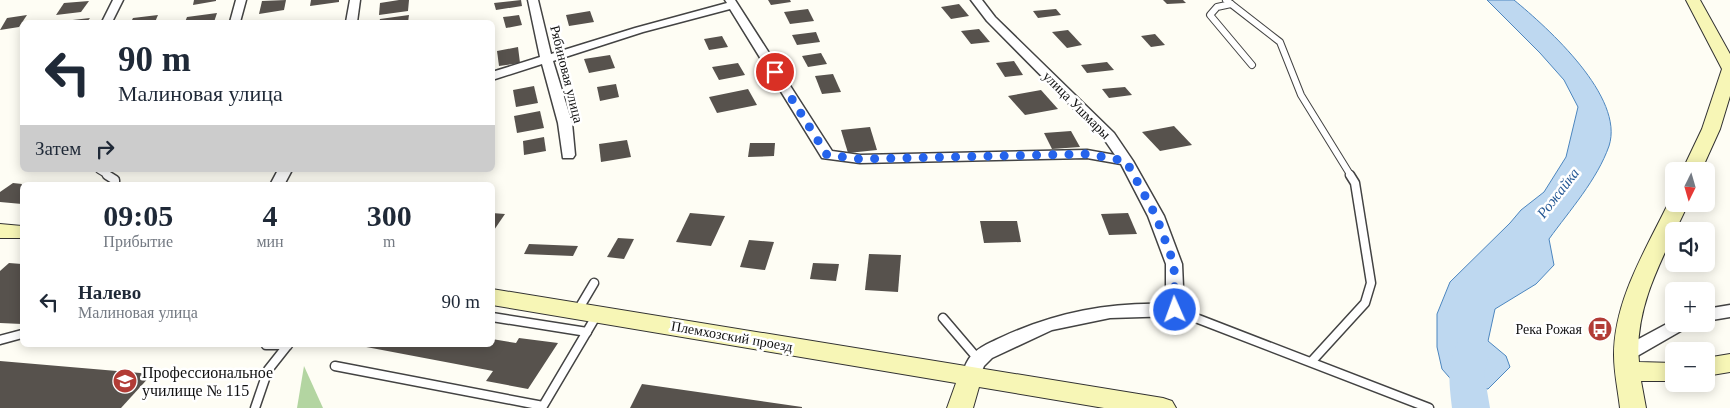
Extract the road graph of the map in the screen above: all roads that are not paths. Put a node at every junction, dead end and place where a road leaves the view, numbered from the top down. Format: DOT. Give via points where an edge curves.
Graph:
graph roads {
  1 [pos="118,0"];
  2 [pos="241,0"];
  3 [pos="355,0"];
  4 [pos="534,0"];
  5 [pos="976,0"];
  6 [pos="1694,0"];
  7 [pos="732,2"];
  8 [pos="1229,2"];
  9 [pos="108,20"];
  10 [pos="236,20"];
  11 [pos="352,20"];
  12 [pos="547,60"];
  13 [pos="1252,65"];
  14 [pos="495,75"];
  15 [pos="568,155"];
  16 [pos="1126,161"];
  17 [pos="1696,162"];
  18 [pos="102,172"];
  19 [pos="115,182"];
  20 [pos="1674,212"];
  21 [pos="0,231"];
  22 [pos="20,232"];
  23 [pos="594,283"];
  24 [pos="495,298"];
  25 [pos="1175,310"];
  26 [pos="1730,312"];
  27 [pos="1715,314"];
  28 [pos="495,317"];
  29 [pos="942,318"];
  30 [pos="587,319"];
  31 [pos="1669,332"];
  32 [pos="20,335"];
  33 [pos="0,340"];
  34 [pos="286,347"];
  35 [pos="1312,361"];
  36 [pos="1627,362"];
  37 [pos="1730,363"];
  38 [pos="335,366"];
  39 [pos="1715,366"];
  40 [pos="974,367"];
  41 [pos="1665,370"];
  42 [pos="255,408"];
  43 [pos="960,408"];
  44 [pos="1163,408"];
  45 [pos="1430,408"];
  46 [pos="1633,408"];
  1 -- 9 [label="street"];
  2 -- 10 [label="street"];
  3 -- 11 [label="street"];
  4 -- 12 [label="street, Рябиновая улица"];
  5 -- 16 [label="street, улица Ушмары" via="991,19 1109,136"];
  6 -- 17 [label="street" via="1730,69"];
  7 -- 12 [label="street"];
  7 -- 16 [label="street" via="827,155 860,159 1087,154"];
  8 -- 13 [label="lane" via="1210,15"];
  8 -- 35 [label="lane" via="1280,42 1301,96 1355,183 1371,283 1365,303"];
  12 -- 14 [label="street"];
  12 -- 15 [label="street, Рябиновая улица" via="566,123"];
  16 -- 25 [label="street, улица Ушмары" via="1156,216 1174,264"];
  18 -- 19 [label="lane"];
  20 -- 36 [label="street" via="1639,291 1629,322"];
  21 -- 22 [label="street"];
  23 -- 30 [label="lane"];
  24 -- 30 [label="street, Племхозский проезд"];
  25 -- 35 [label="lane"];
  25 -- 40 [label="street" via="1141,309 1086,315 1046,326 1015,338"];
  26 -- 27 [label="street"];
  28 -- 30 [label="lane"];
  29 -- 40 [label="lane"];
  30 -- 38 [label="lane" via="543,406"];
  30 -- 40 [label="street, Племхозский проезд"];
  31 -- 36 [label="street"];
  32 -- 33 [label="lane"];
  34 -- 42 [label="lane" via="268,370"];
  35 -- 45 [label="lane"];
  36 -- 41 [label="street"];
  36 -- 46 [label="street"];
  37 -- 39 [label="street"];
  40 -- 43 [label="street"];
  40 -- 44 [label="street, Племхозский проезд"];
}
